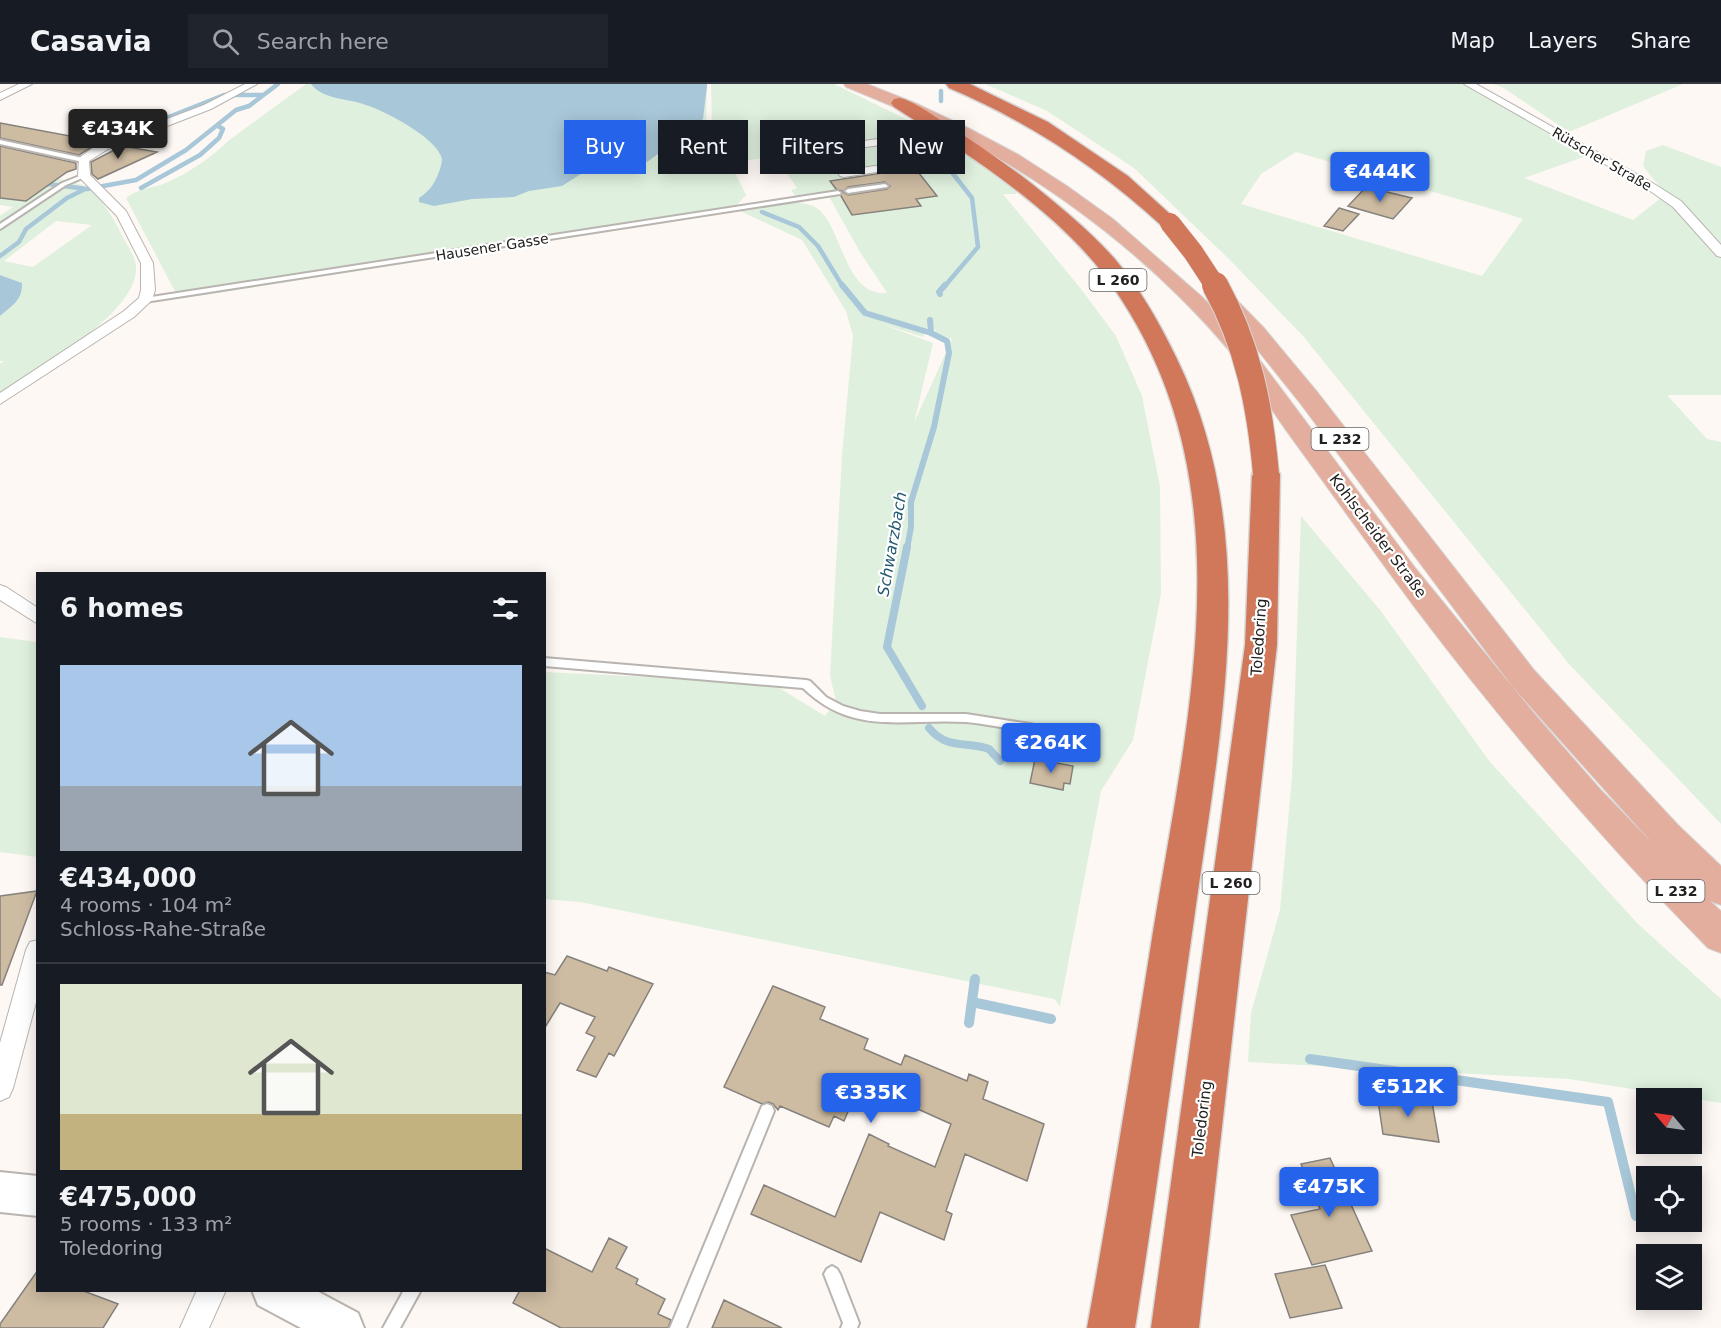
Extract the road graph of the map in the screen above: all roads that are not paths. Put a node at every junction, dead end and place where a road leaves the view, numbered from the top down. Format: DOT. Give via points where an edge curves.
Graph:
graph roads {
  1 [pos="252,84"];
  2 [pos="852,84"];
  3 [pos="879,84"];
  4 [pos="955,84"];
  5 [pos="1469,84"];
  6 [pos="0,85"];
  7 [pos="23,86"];
  8 [pos="0,97"];
  9 [pos="900,103"];
  10 [pos="0,142"];
  11 [pos="868,157"];
  12 [pos="877,159"];
  13 [pos="83,160"];
  14 [pos="840,160"];
  15 [pos="84,176"];
  16 [pos="885,186"];
  17 [pos="848,191"];
  18 [pos="838,192"];
  19 [pos="0,227"];
  20 [pos="1721,253"];
  21 [pos="144,300"];
  22 [pos="0,400"];
  23 [pos="0,591"];
  24 [pos="36,617"];
  25 [pos="546,662"];
  26 [pos="1030,728"];
  27 [pos="1721,889"];
  28 [pos="1721,936"];
  29 [pos="36,957"];
  30 [pos="0,1088"];
  31 [pos="767,1112"];
  32 [pos="0,1192"];
  33 [pos="36,1196"];
  34 [pos="832,1274"];
  35 [pos="211,1292"];
  36 [pos="277,1292"];
  37 [pos="412,1292"];
  38 [pos="1178,1310"];
  39 [pos="194,1328"];
  40 [pos="343,1328"];
  41 [pos="391,1328"];
  42 [pos="678,1328"];
  43 [pos="849,1328"];
  44 [pos="1111,1328"];
  1 -- 13 [label="street"];
  2 -- 9 [label="main road, Kohlscheider Straße / L 232"];
  3 -- 27 [label="main road, Kohlscheider Straße / L 232" via="967,121 1066,174 1131,219 1213,289 1256,333 1301,389 1523,678 1666,835"];
  4 -- 38 [label="highway, Toledoring / L 260, bridge" via="1076,145 1139,193 1170,223 1193,249 1226,302 1253,374 1263,421 1266,474 1261,645"];
  5 -- 20 [label="street, Rütscher Straße" via="1677,204"];
  6 -- 7 [label="street"];
  7 -- 8 [label="street"];
  9 -- 28 [label="main road, Kohlscheider Straße / L 232" via="987,145 1058,186 1154,261 1195,300 1236,344 1489,684 1631,846"];
  9 -- 44 [label="highway, L 260" via="1013,178 1102,259 1138,306 1164,351 1186,403 1203,461 1215,545 1210,684"];
  10 -- 13 [label="lane"];
  11 -- 12 [label="street"];
  13 -- 15 [label="street"];
  14 -- 14 [label="street" via="844,174 925,162 911,150 907,138 828,149"];
  15 -- 19 [label="lane" via="63,185"];
  15 -- 21 [label="street" via="122,214 147,263 149,276"];
  16 -- 17 [label="lane"];
  18 -- 21 [label="lane, Hausener Gasse"];
  21 -- 22 [label="street"];
  23 -- 24 [label="street"];
  25 -- 26 [label="lane" via="806,684 816,696 843,712 900,720 966,718"];
  29 -- 30 [label="street"];
  31 -- 42 [label="lane"];
  32 -- 33 [label="main road"];
  34 -- 43 [label="lane" via="851,1323"];
  35 -- 39 [label="street"];
  36 -- 40 [label="main road"];
  37 -- 41 [label="lane"];
}
